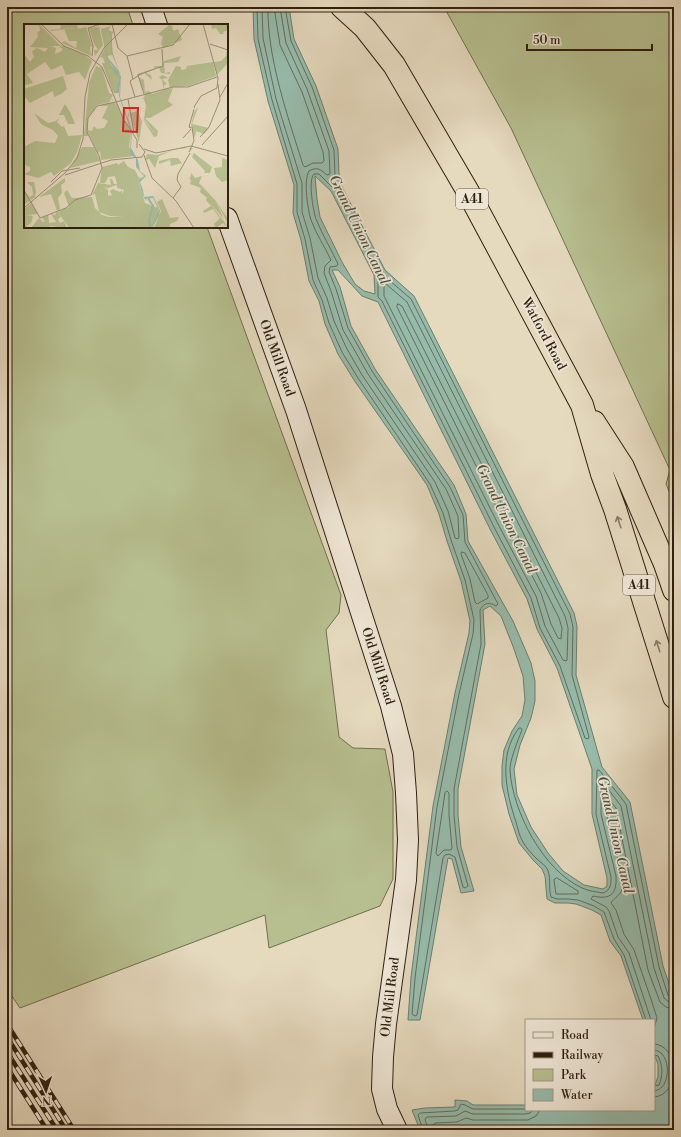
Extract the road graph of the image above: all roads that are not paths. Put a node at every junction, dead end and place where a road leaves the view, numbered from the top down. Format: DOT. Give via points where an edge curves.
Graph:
graph roads {
  1 [pos="151,7"];
  2 [pos="342,7"];
  3 [pos="157,24"];
  4 [pos="228,221"];
  5 [pos="582,405"];
  6 [pos="674,590"];
  7 [pos="674,697"];
  8 [pos="397,1130"];
  1 -- 3 [label="street"];
  2 -- 5 [label="highway, Watford Road / A41" via="365,28 394,65 467,190"];
  4 -- 8 [label="street, Old Mill Road" via="296,410 391,706 403,754 407,832 406,880 386,1024 382,1089 386,1109"];
  5 -- 6 [label="highway, A41" via="623,467"];
  7 -- 5 [label="highway, Watford Road / A41, one-way"];
}
